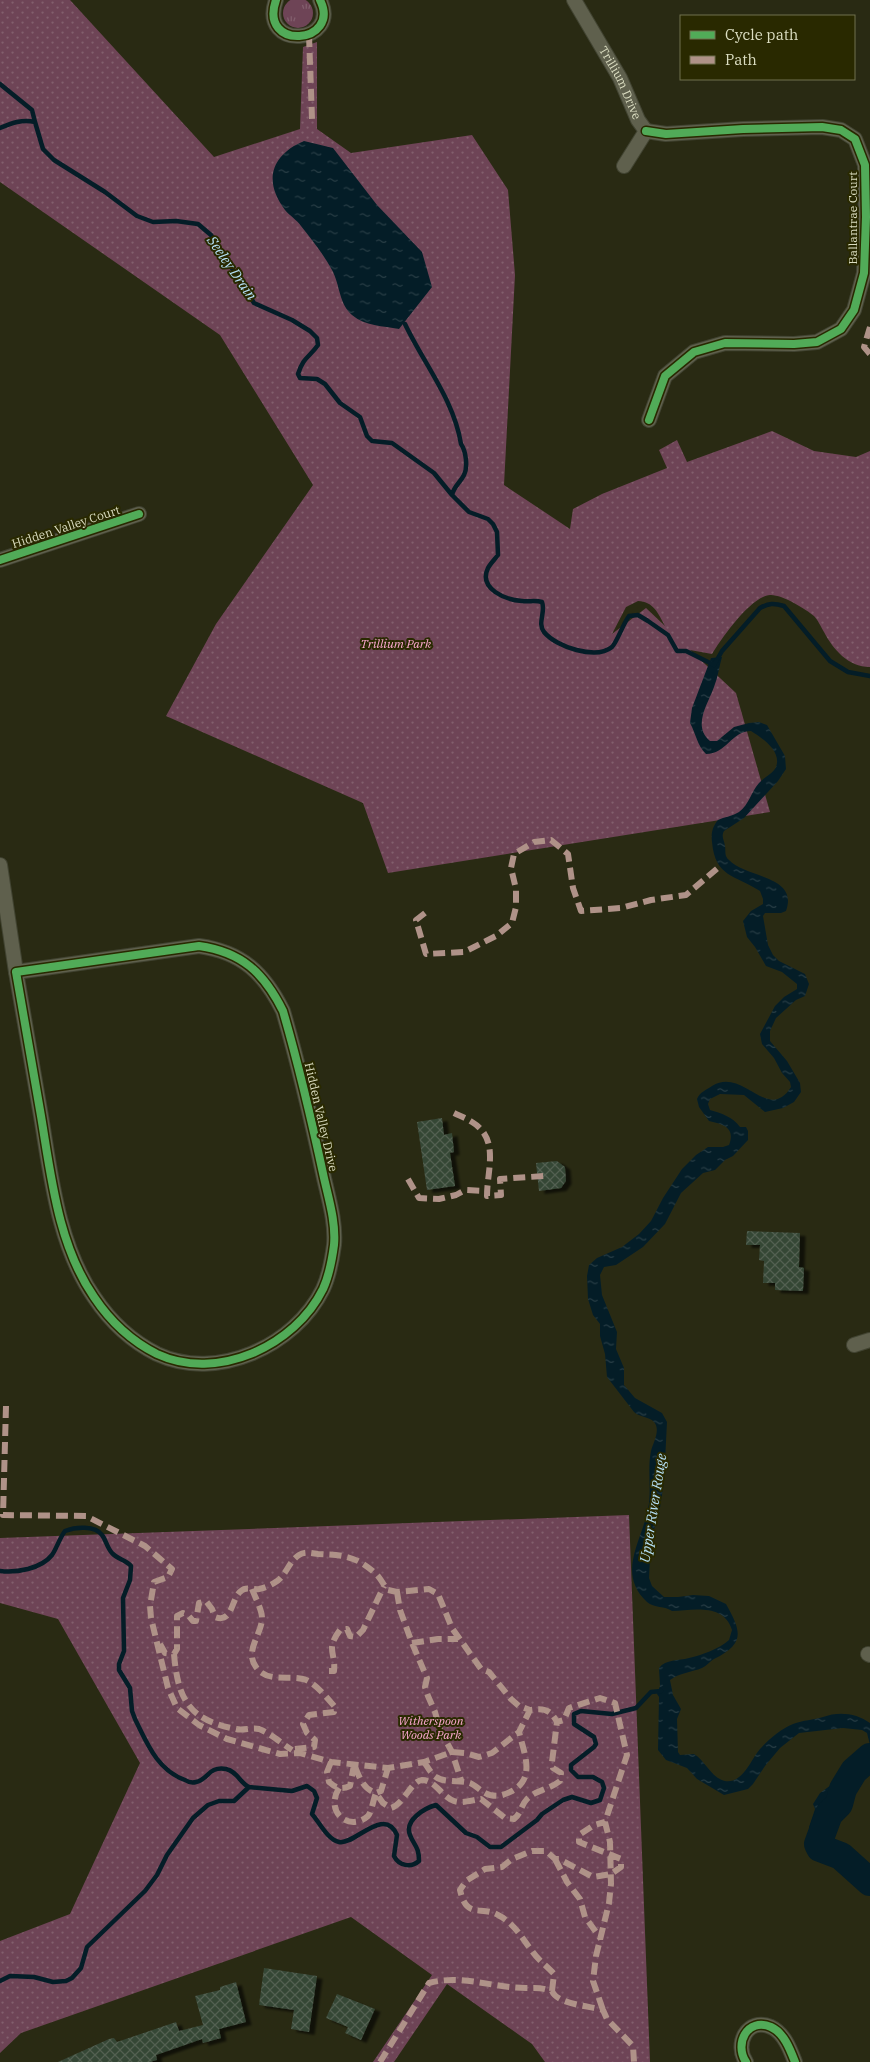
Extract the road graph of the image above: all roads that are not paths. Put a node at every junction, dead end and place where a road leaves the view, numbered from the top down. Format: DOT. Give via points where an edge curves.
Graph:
graph roads {
  1 [pos="276,0"];
  2 [pos="320,0"];
  3 [pos="574,0"];
  4 [pos="646,131"];
  5 [pos="624,166"];
  6 [pos="649,420"];
  7 [pos="139,514"];
  8 [pos="0,560"];
  9 [pos="0,865"];
  10 [pos="16,972"];
  11 [pos="870,1340"];
  12 [pos="854,1344"];
  13 [pos="746,2062"];
  14 [pos="795,2062"];
  1 -- 2 [label="street" via="276,23 281,30 304,37 318,28 322,21 324,13"];
  3 -- 4 [label="street, Trillium Drive" via="620,78"];
  4 -- 5 [label="street, Trillium Drive"];
  4 -- 6 [label="street, Ballantrae Court" via="666,134 822,127 840,130 855,139 865,165 866,217 864,272 854,310 842,329 817,342 725,342 694,352 665,376"];
  7 -- 8 [label="street, Hidden Valley Court"];
  9 -- 10 [label="street, Hidden Valley Drive"];
  10 -- 10 [label="street, Hidden Valley Drive" via="199,946 226,952 241,960 257,972 272,990 283,1011 293,1047 334,1224 330,1270 323,1289 307,1313 285,1336 246,1356 217,1362 186,1363 158,1354 134,1341 113,1322 93,1296 73,1258 59,1212"];
  11 -- 12 [label="street"];
  13 -- 14 [label="street" via="740,2045 742,2036 748,2028 762,2025 776,2031 788,2045"];
}
